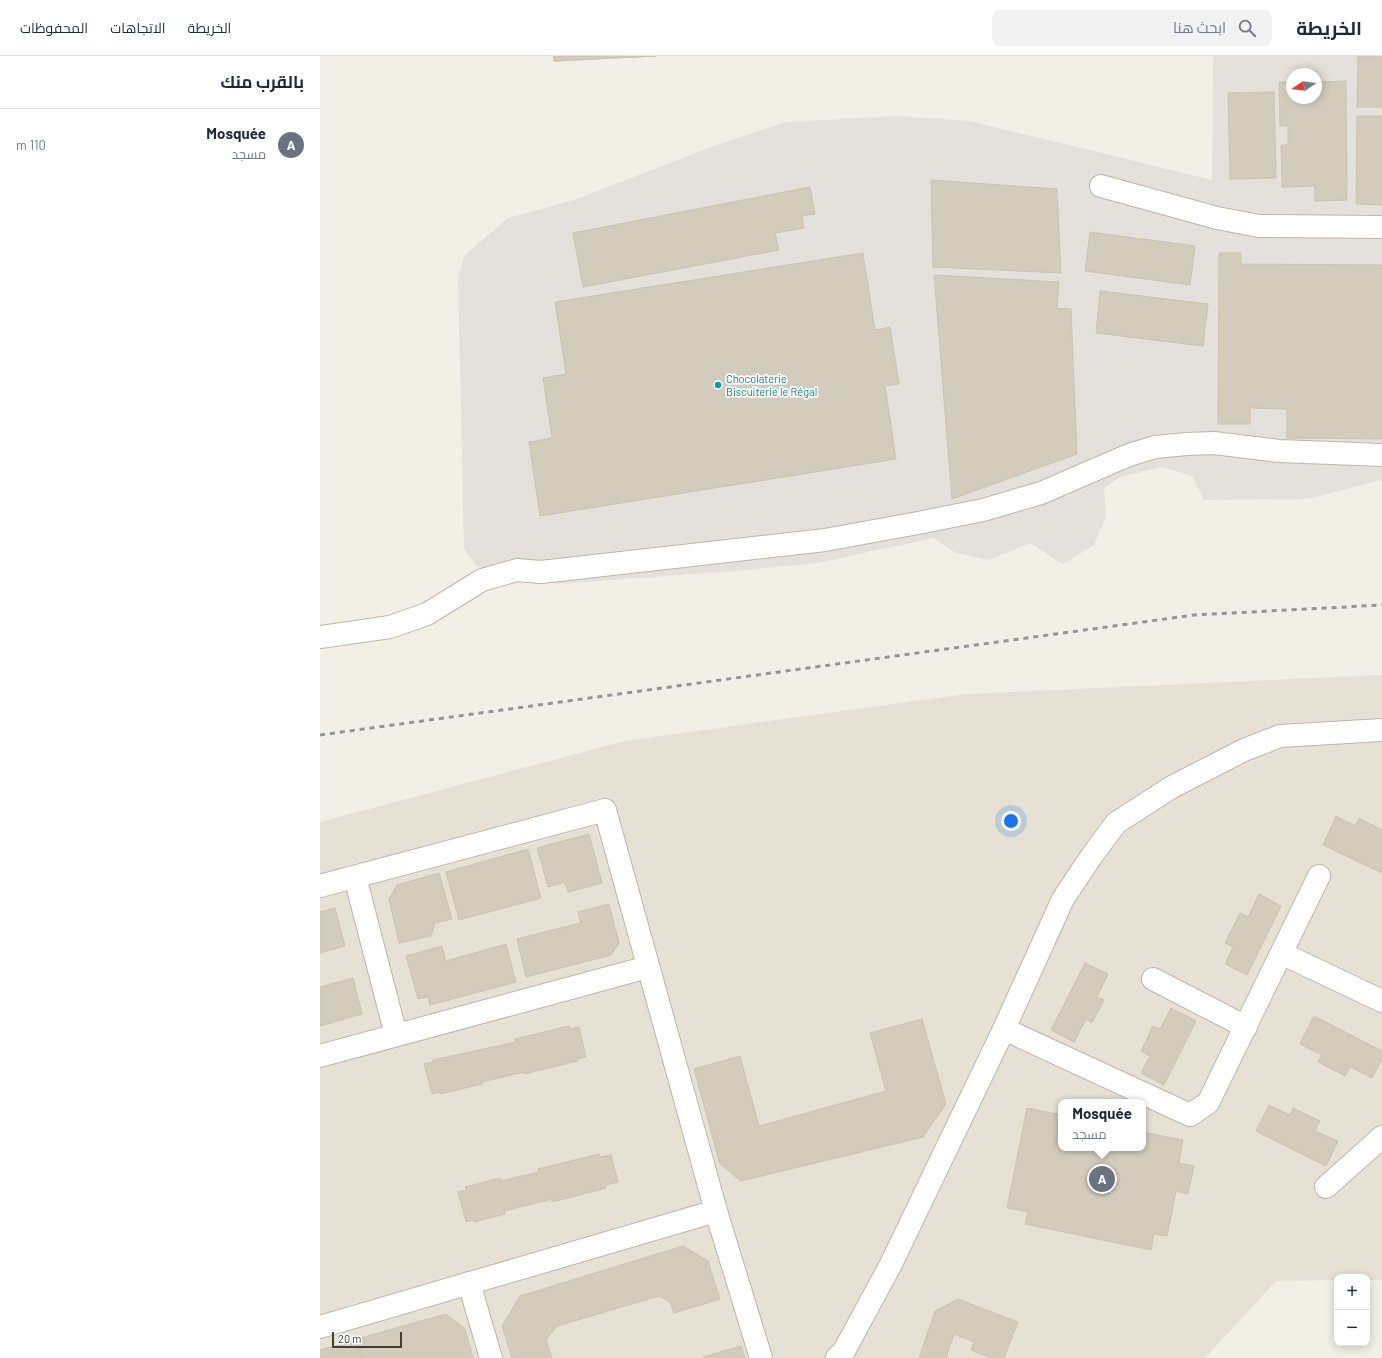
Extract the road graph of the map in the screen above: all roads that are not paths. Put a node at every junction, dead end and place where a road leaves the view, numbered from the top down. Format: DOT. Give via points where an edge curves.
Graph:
graph roads {
  1 [pos="1101,186"];
  2 [pos="1382,227"];
  3 [pos="1382,455"];
  4 [pos="320,637"];
  5 [pos="1382,730"];
  6 [pos="1319,876"];
  7 [pos="355,877"];
  8 [pos="320,886"];
  9 [pos="1282,954"];
  10 [pos="648,967"];
  11 [pos="1153,979"];
  12 [pos="1382,1001"];
  13 [pos="1246,1027"];
  14 [pos="1004,1029"];
  15 [pos="396,1035"];
  16 [pos="320,1056"];
  17 [pos="1382,1137"];
  18 [pos="1326,1187"];
  19 [pos="716,1211"];
  20 [pos="469,1283"];
  21 [pos="320,1327"];
  22 [pos="491,1358"];
  23 [pos="761,1358"];
  24 [pos="837,1358"];
  1 -- 2 [label="street" via="1216,218 1259,226"];
  3 -- 4 [label="street" via="1279,451 1214,444 1154,448 1129,455 1041,493 983,510 824,540 541,572 517,570 482,580 428,614 390,627"];
  5 -- 14 [label="street" via="1280,736 1244,750 1172,787 1116,823 1063,899"];
  6 -- 9 [label="street"];
  7 -- 8 [label="street"];
  7 -- 10 [label="street" via="605,810"];
  7 -- 15 [label="street"];
  9 -- 12 [label="street"];
  9 -- 13 [label="street"];
  10 -- 15 [label="street"];
  10 -- 19 [label="street"];
  11 -- 13 [label="street"];
  13 -- 14 [label="street" via="1208,1103 1190,1115"];
  14 -- 24 [label="street" via="890,1264 844,1351"];
  15 -- 16 [label="street"];
  17 -- 18 [label="street"];
  19 -- 20 [label="street"];
  19 -- 23 [label="street"];
  20 -- 21 [label="street"];
  20 -- 22 [label="street"];
}
